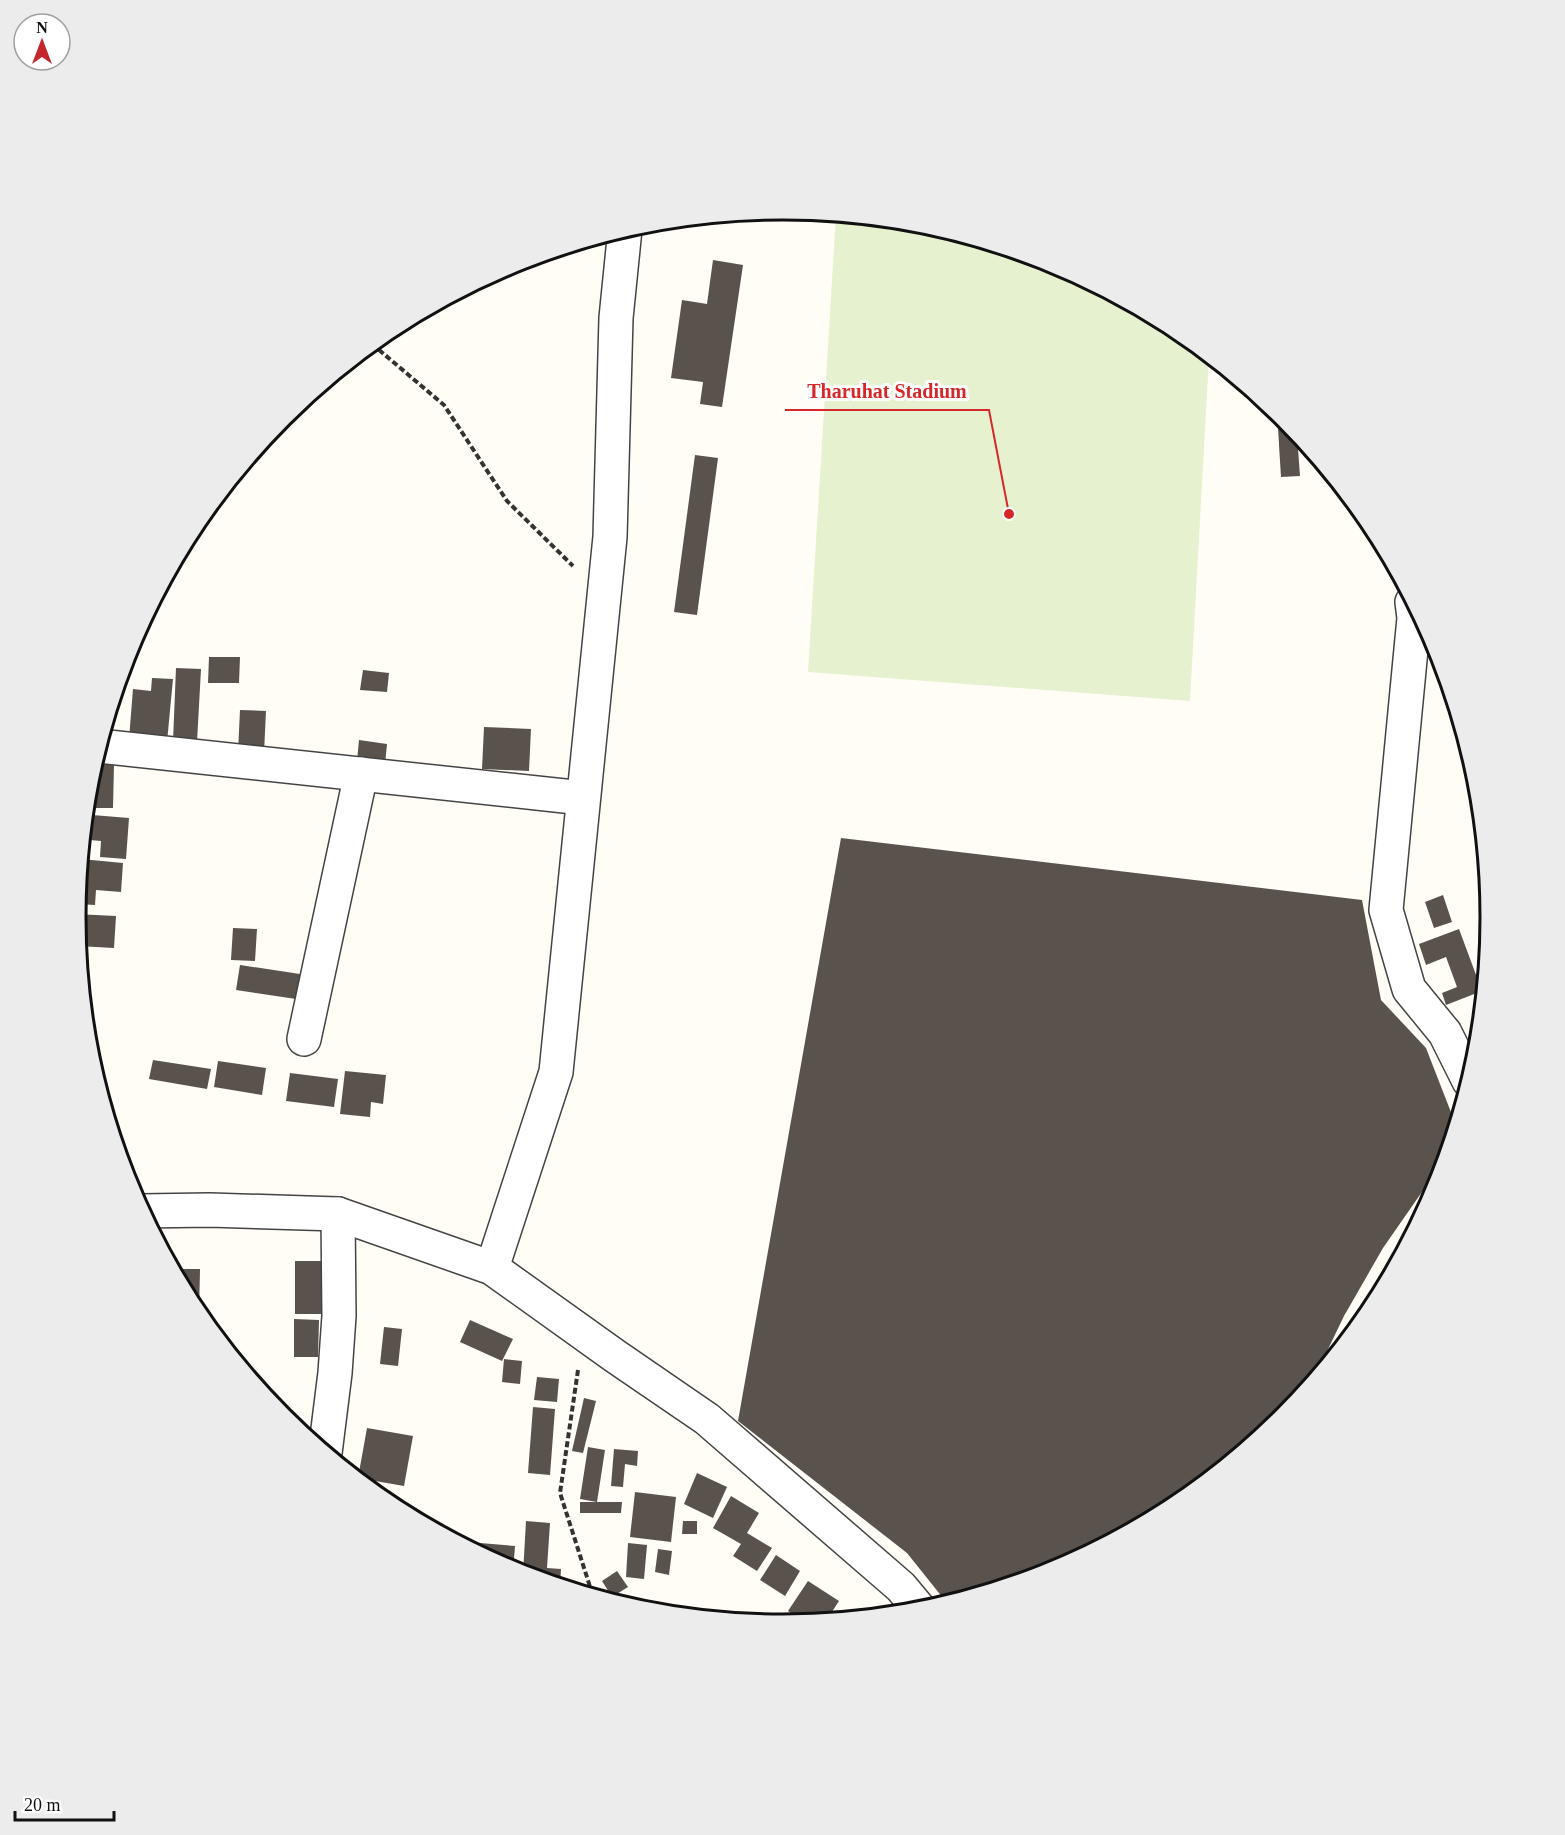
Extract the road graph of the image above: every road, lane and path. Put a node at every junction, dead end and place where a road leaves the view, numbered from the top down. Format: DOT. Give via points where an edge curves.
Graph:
graph roads {
  1 [pos="625,239"];
  2 [pos="379,350"];
  3 [pos="604,599"];
  4 [pos="1414,622"];
  5 [pos="107,747"];
  6 [pos="361,774"];
  7 [pos="583,798"];
  8 [pos="304,1039"];
  9 [pos="1463,1068"];
  10 [pos="151,1211"];
  11 [pos="338,1214"];
  12 [pos="492,1268"];
  13 [pos="584,1334"];
  14 [pos="326,1444"];
  15 [pos="590,1588"];
  16 [pos="913,1602"];
  1 -- 3 [label="street" via="616,318 610,537"];
  2 -- 3 [label="path" via="444,405 507,501"];
  3 -- 7 [label="street"];
  4 -- 9 [label="street" via="1386,910 1409,989 1445,1033"];
  5 -- 6 [label="street"];
  6 -- 7 [label="street"];
  6 -- 8 [label="street"];
  7 -- 12 [label="street" via="556,1072"];
  10 -- 11 [label="street"];
  11 -- 12 [label="street"];
  11 -- 14 [label="street" via="339,1316"];
  12 -- 13 [label="street"];
  13 -- 15 [label="path" via="560,1493"];
  13 -- 16 [label="street" via="707,1419"];
}
